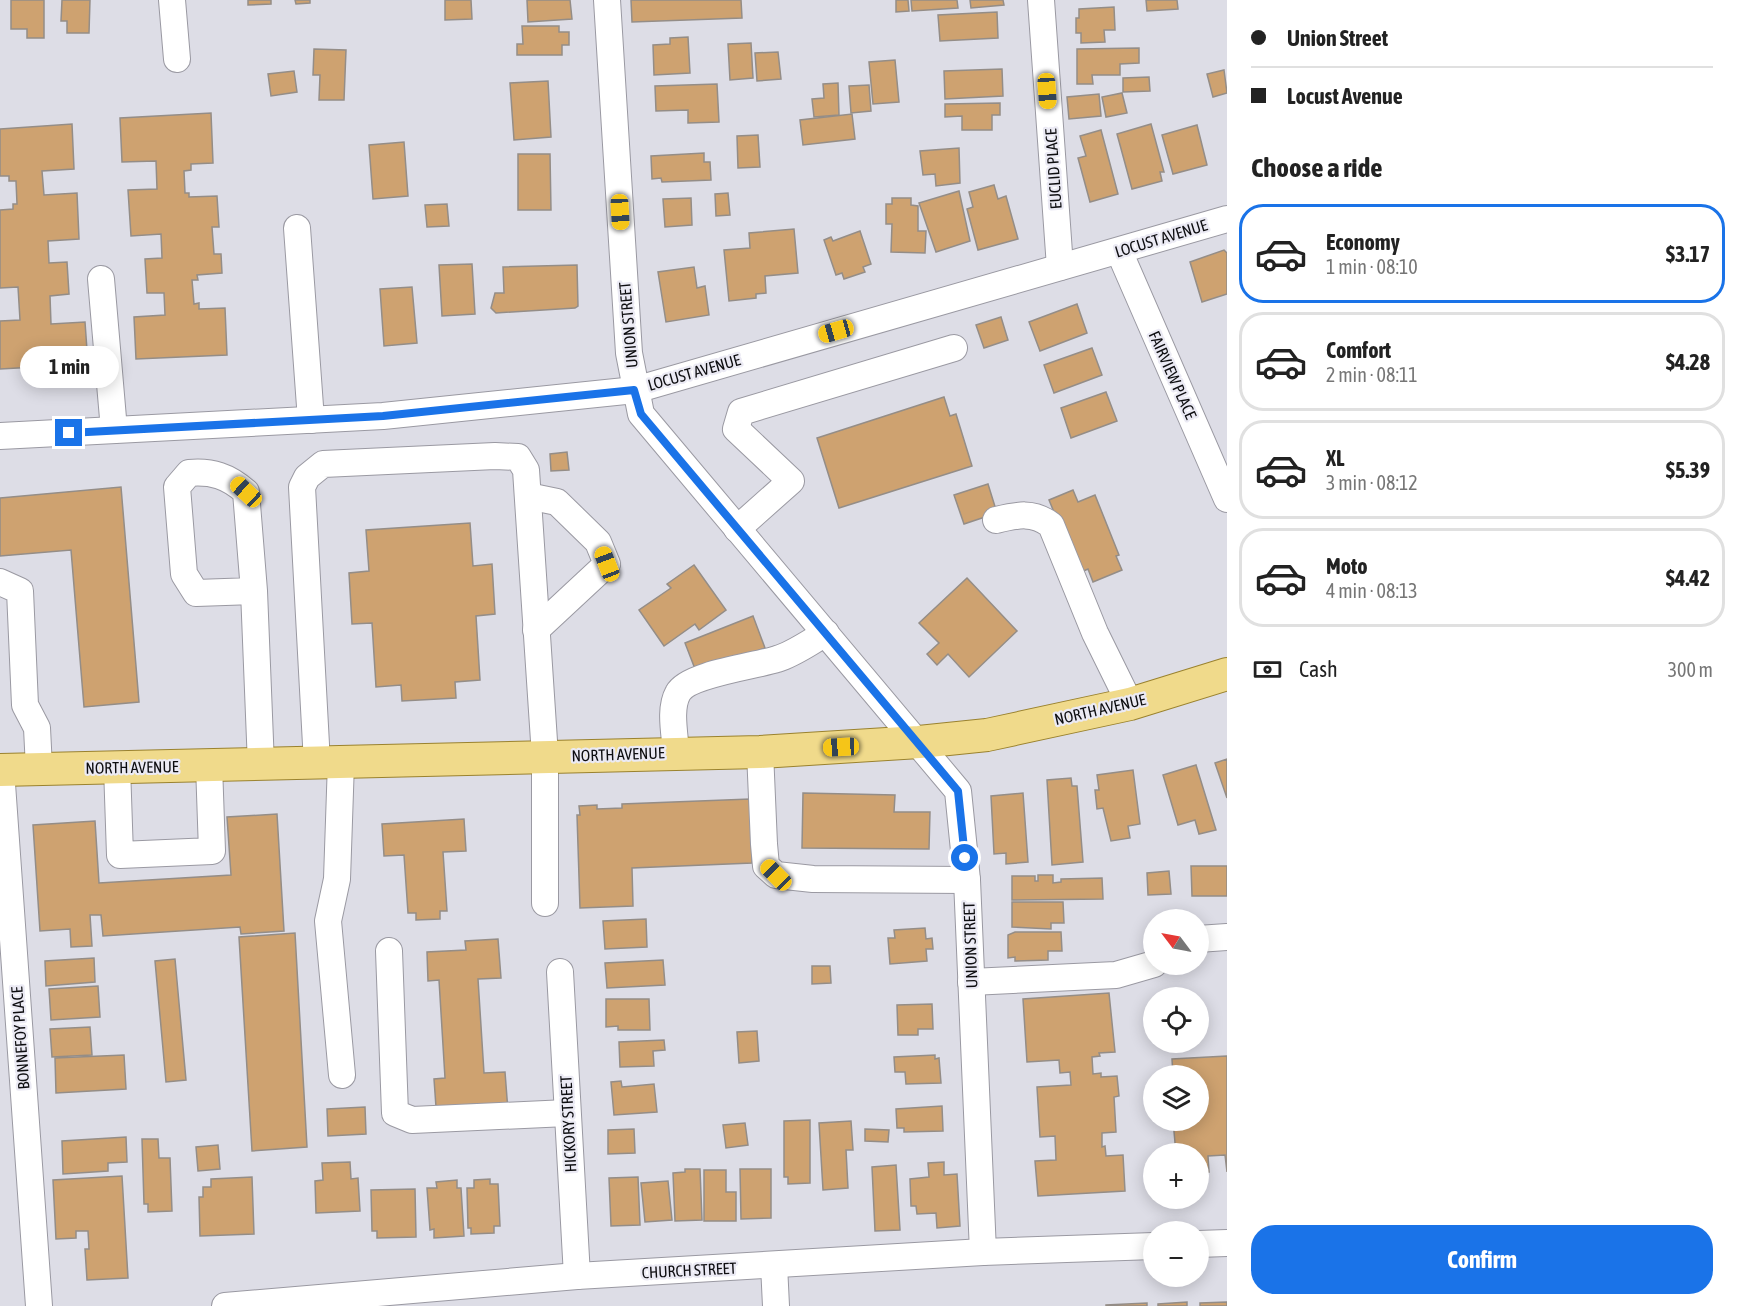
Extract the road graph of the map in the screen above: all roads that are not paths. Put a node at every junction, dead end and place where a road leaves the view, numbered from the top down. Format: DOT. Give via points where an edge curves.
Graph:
graph roads {
  1 [pos="172,0"];
  2 [pos="607,0"];
  3 [pos="1041,0"];
  4 [pos="177,59"];
  5 [pos="1227,219"];
  6 [pos="297,228"];
  7 [pos="1119,251"];
  8 [pos="1060,267"];
  9 [pos="101,279"];
  10 [pos="954,348"];
  11 [pos="634,390"];
  12 [pos="311,420"];
  13 [pos="114,430"];
  14 [pos="0,436"];
  15 [pos="528,496"];
  16 [pos="1227,499"];
  17 [pos="996,520"];
  18 [pos="737,529"];
  19 [pos="0,582"];
  20 [pos="254,591"];
  21 [pos="536,630"];
  22 [pos="826,633"];
  23 [pos="1227,674"];
  24 [pos="1131,704"];
  25 [pos="919,742"];
  26 [pos="676,752"];
  27 [pos="760,752"];
  28 [pos="545,756"];
  29 [pos="329,763"];
  30 [pos="209,765"];
  31 [pos="261,765"];
  32 [pos="117,767"];
  33 [pos="39,768"];
  34 [pos="1,770"];
  35 [pos="967,880"];
  36 [pos="545,903"];
  37 [pos="1227,938"];
  38 [pos="1209,939"];
  39 [pos="389,951"];
  40 [pos="1143,967"];
  41 [pos="560,972"];
  42 [pos="971,982"];
  43 [pos="342,1075"];
  44 [pos="567,1113"];
  45 [pos="1227,1243"];
  46 [pos="1209,1244"];
  47 [pos="1143,1246"];
  48 [pos="983,1252"];
  49 [pos="774,1264"];
  50 [pos="577,1276"];
  51 [pos="39,1306"];
  52 [pos="225,1306"];
  53 [pos="777,1306"];
  1 -- 4 [label="street"];
  2 -- 11 [label="street, UNION STREET"];
  3 -- 8 [label="street, EUCLID PLACE"];
  5 -- 7 [label="street, LOCUST AVENUE"];
  6 -- 12 [label="street"];
  7 -- 8 [label="street, LOCUST AVENUE"];
  7 -- 16 [label="street, FAIRVIEW PLACE"];
  8 -- 11 [label="street, LOCUST AVENUE"];
  9 -- 13 [label="street"];
  10 -- 18 [label="street" via="741,412 736,429 791,481"];
  11 -- 12 [label="street, LOCUST AVENUE"];
  11 -- 18 [label="street, UNION STREET" via="641,414"];
  12 -- 13 [label="street, LOCUST AVENUE"];
  13 -- 14 [label="street, LOCUST AVENUE"];
  15 -- 21 [label="street"];
  15 -- 21 [label="street" via="557,502 598,542 607,564"];
  15 -- 29 [label="street" via="526,470 518,457 322,464 307,477 302,487"];
  17 -- 24 [label="street" via="1018,514 1040,516 1051,525 1095,633"];
  18 -- 22 [label="street, UNION STREET"];
  19 -- 33 [label="street" via="20,591 25,705 37,728"];
  20 -- 20 [label="street" via="246,492 234,481 209,471 189,473 177,487 184,574 196,593"];
  20 -- 31 [label="street"];
  21 -- 28 [label="street"];
  22 -- 25 [label="street, UNION STREET"];
  22 -- 26 [label="street" via="779,659 703,677 684,687 678,692 674,708"];
  23 -- 24 [label="main road, NORTH AVENUE"];
  24 -- 25 [label="main road, NORTH AVENUE" via="987,735"];
  25 -- 27 [label="main road, NORTH AVENUE"];
  25 -- 35 [label="street, UNION STREET" via="958,791"];
  26 -- 27 [label="main road, NORTH AVENUE"];
  26 -- 28 [label="main road, NORTH AVENUE"];
  27 -- 35 [label="street" via="766,866 776,875 813,879"];
  28 -- 29 [label="main road, NORTH AVENUE"];
  28 -- 36 [label="street"];
  29 -- 31 [label="main road, NORTH AVENUE"];
  29 -- 43 [label="street" via="337,879 328,921"];
  30 -- 31 [label="main road, NORTH AVENUE"];
  30 -- 32 [label="main road, NORTH AVENUE"];
  30 -- 32 [label="street" via="212,851 120,855"];
  32 -- 33 [label="main road, NORTH AVENUE"];
  33 -- 34 [label="main road, NORTH AVENUE"];
  34 -- 51 [label="street, BONNEFOY PLACE"];
  35 -- 42 [label="street, UNION STREET"];
  37 -- 38 [label="street"];
  39 -- 44 [label="street" via="395,1113 412,1120"];
  40 -- 42 [label="street" via="1116,975"];
  41 -- 44 [label="street, HICKORY STREET"];
  42 -- 48 [label="street, UNION STREET"];
  44 -- 50 [label="street, HICKORY STREET"];
  45 -- 46 [label="street"];
  47 -- 48 [label="street, CHURCH STREET"];
  48 -- 49 [label="street, CHURCH STREET"];
  49 -- 50 [label="street, CHURCH STREET"];
  49 -- 53 [label="street"];
  50 -- 52 [label="street, CHURCH STREET"];
}
